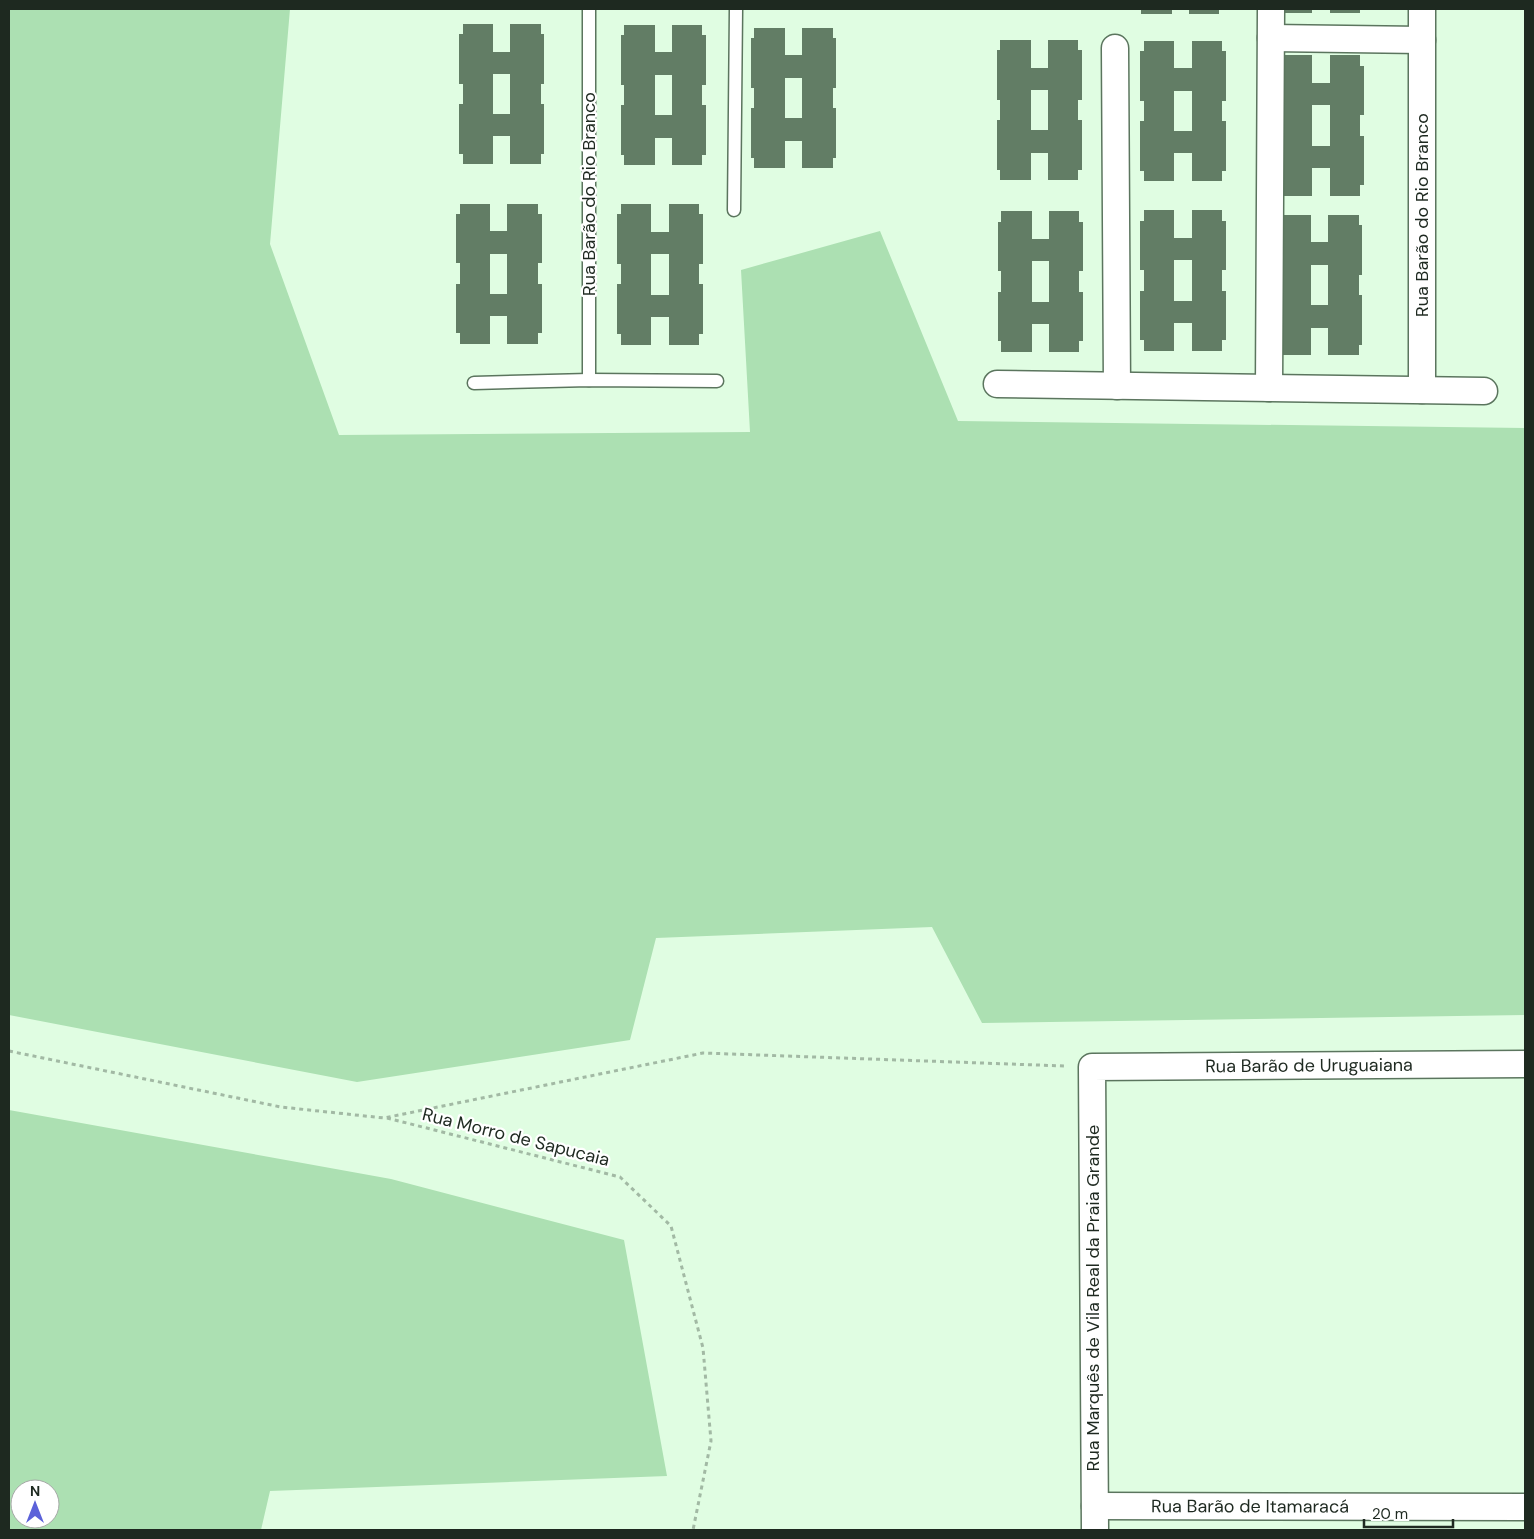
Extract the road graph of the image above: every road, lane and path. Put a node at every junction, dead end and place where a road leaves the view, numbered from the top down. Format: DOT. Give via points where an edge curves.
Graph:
graph roads {
  1 [pos="589,9"];
  2 [pos="736,9"];
  3 [pos="1271,9"];
  4 [pos="1422,9"];
  5 [pos="1271,38"];
  6 [pos="1422,40"];
  7 [pos="1115,48"];
  8 [pos="734,210"];
  9 [pos="589,380"];
  10 [pos="717,381"];
  11 [pos="474,383"];
  12 [pos="997,384"];
  13 [pos="1117,386"];
  14 [pos="1269,388"];
  15 [pos="1422,390"];
  16 [pos="1484,391"];
  17 [pos="9,1050"];
  18 [pos="1525,1064"];
  19 [pos="1092,1066"];
  20 [pos="384,1118"];
  21 [pos="1525,1507"];
  22 [pos="1095,1518"];
  23 [pos="693,1530"];
  1 -- 9 [label="lane, Rua Barão do Rio Branco"];
  2 -- 8 [label="lane"];
  3 -- 5 [label="street"];
  4 -- 6 [label="street, Rua Barão do Rio Branco"];
  5 -- 6 [label="street"];
  5 -- 14 [label="street"];
  6 -- 15 [label="street, Rua Barão do Rio Branco"];
  7 -- 13 [label="street"];
  9 -- 10 [label="lane"];
  9 -- 11 [label="lane"];
  12 -- 13 [label="street"];
  13 -- 14 [label="street"];
  14 -- 15 [label="street"];
  15 -- 16 [label="street"];
  17 -- 20 [label="path" via="281,1107"];
  18 -- 19 [label="street, Rua Barão de Uruguaiana"];
  19 -- 20 [label="path" via="703,1053"];
  19 -- 22 [label="street, Rua Marquês de Vila Real da Praia Grande"];
  20 -- 23 [label="path, Rua Morro de Sapucaia" via="620,1177 671,1226 703,1348 711,1441"];
  21 -- 22 [label="street, Rua Barão de Itamaracá"];
}
